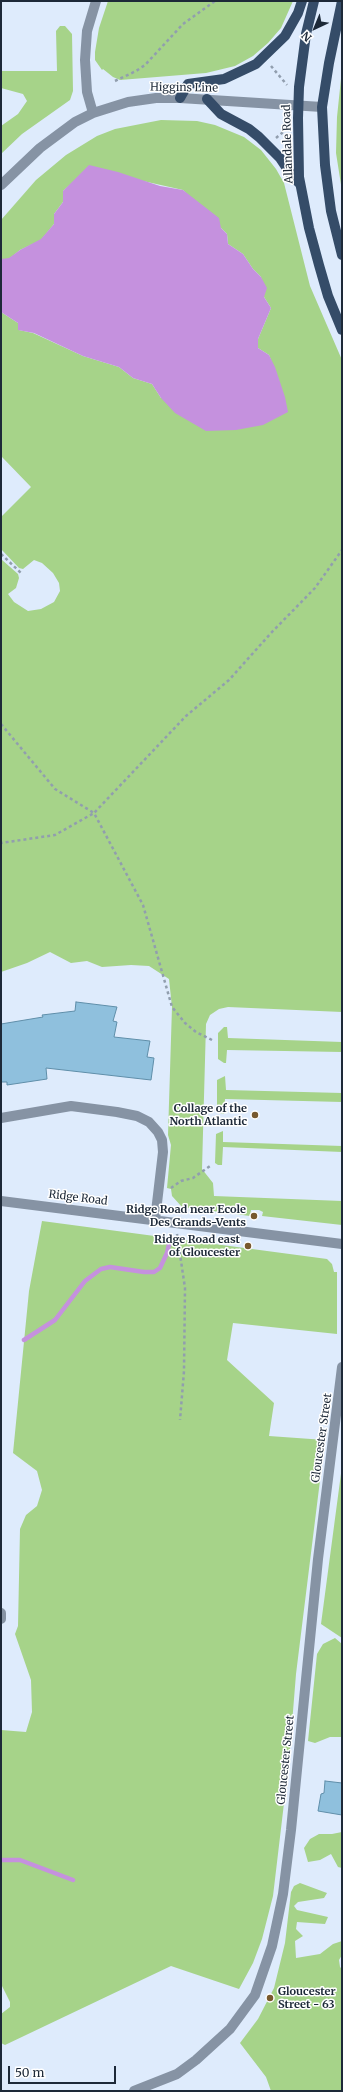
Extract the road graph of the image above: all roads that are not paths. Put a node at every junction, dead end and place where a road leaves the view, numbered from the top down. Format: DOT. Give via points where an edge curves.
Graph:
graph roads {
  1 [pos="96,1"];
  2 [pos="302,1"];
  3 [pos="314,1"];
  4 [pos="342,2"];
  5 [pos="180,98"];
  6 [pos="206,99"];
  7 [pos="298,105"];
  8 [pos="322,107"];
  9 [pos="93,113"];
  10 [pos="300,184"];
  11 [pos="1,185"];
  12 [pos="342,255"];
  13 [pos="342,330"];
  14 [pos="1,1118"];
  15 [pos="1,1201"];
  16 [pos="155,1220"];
  17 [pos="342,1244"];
  18 [pos="342,1367"];
  19 [pos="1,1613"];
  20 [pos="1,1619"];
  21 [pos="134,2091"];
  1 -- 9 [label="street" via="87,31 85,54 87,88"];
  2 -- 5 [label="main road" via="298,14 285,36 256,64 224,79 188,84"];
  3 -- 7 [label="main road, Allandale Road" via="305,42"];
  4 -- 8 [label="main road"];
  5 -- 6 [label="street, Higgins Line"];
  5 -- 9 [label="street, Higgins Line" via="142,99"];
  6 -- 7 [label="street, Higgins Line"];
  6 -- 10 [label="main road" via="221,114 259,137 280,158"];
  7 -- 8 [label="street, Higgins Line"];
  7 -- 10 [label="main road, Allandale Road"];
  8 -- 12 [label="main road" via="331,211"];
  9 -- 11 [label="street, Higgins Line" via="75,122 40,148"];
  10 -- 13 [label="main road, Allandale Road" via="318,265"];
  14 -- 16 [label="street" via="70,1106 137,1116 149,1122 162,1140 163,1152"];
  15 -- 16 [label="street, Ridge Road"];
  16 -- 17 [label="street, Ridge Road"];
  18 -- 21 [label="street, Gloucester Street" via="317,1566 291,1830 272,1946 255,1995 230,2029 177,2074"];
  19 -- 20 [label="street"];
}
